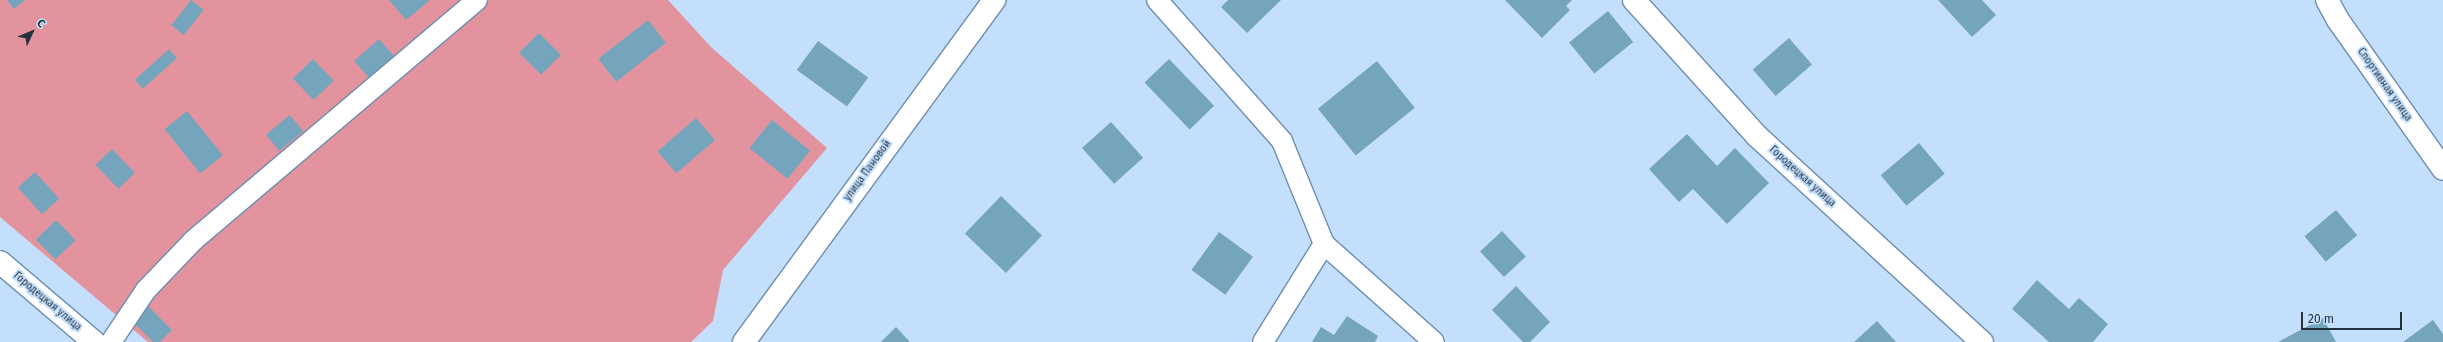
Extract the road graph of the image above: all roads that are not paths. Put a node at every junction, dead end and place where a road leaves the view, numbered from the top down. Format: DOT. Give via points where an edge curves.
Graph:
graph roads {
  1 [pos="477,0"];
  2 [pos="994,0"];
  3 [pos="1157,0"];
  4 [pos="1634,0"];
  5 [pos="2327,0"];
  6 [pos="2443,169"];
  7 [pos="1324,244"];
  8 [pos="0,262"];
  9 [pos="94,342"];
  10 [pos="112,342"];
  11 [pos="744,342"];
  12 [pos="1263,342"];
  13 [pos="1434,342"];
  14 [pos="1982,342"];
  1 -- 10 [label="lane" via="194,240 146,290"];
  2 -- 11 [label="street, улица Пановой"];
  3 -- 7 [label="lane" via="1282,141"];
  4 -- 14 [label="street, Городецкая улица" via="1757,136"];
  5 -- 6 [label="street, Спортивная улица" via="2338,20"];
  7 -- 12 [label="lane"];
  7 -- 13 [label="lane"];
  8 -- 9 [label="street, Городецкая улица"];
}
